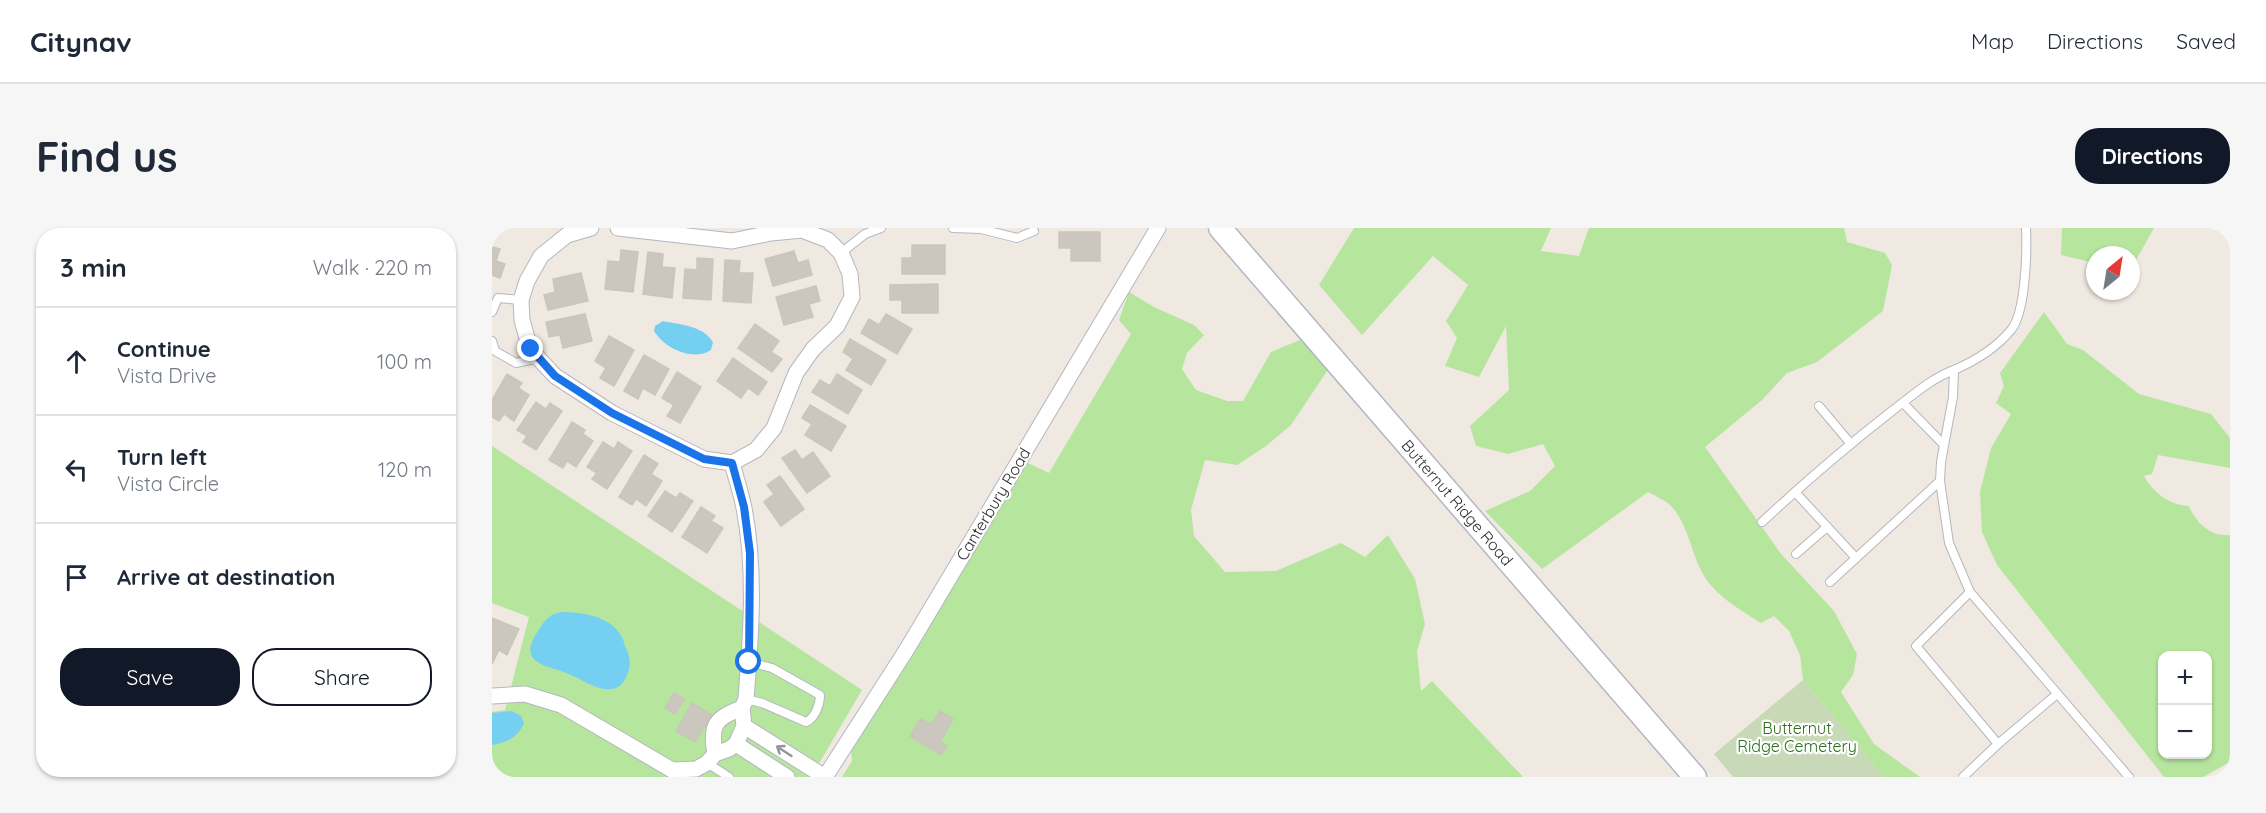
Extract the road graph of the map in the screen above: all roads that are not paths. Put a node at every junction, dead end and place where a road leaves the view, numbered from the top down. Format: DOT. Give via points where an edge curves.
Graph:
graph roads {
  1 [pos="591,228"];
  2 [pos="618,228"];
  3 [pos="881,228"];
  4 [pos="953,228"];
  5 [pos="1158,228"];
  6 [pos="1220,228"];
  7 [pos="2026,228"];
  8 [pos="1034,231"];
  9 [pos="841,253"];
  10 [pos="521,300"];
  11 [pos="492,312"];
  12 [pos="492,341"];
  13 [pos="538,357"];
  14 [pos="1953,370"];
  15 [pos="1903,403"];
  16 [pos="1819,406"];
  17 [pos="1851,444"];
  18 [pos="1944,445"];
  19 [pos="732,463"];
  20 [pos="1940,481"];
  21 [pos="1795,492"];
  22 [pos="1762,522"];
  23 [pos="1827,527"];
  24 [pos="1796,554"];
  25 [pos="1856,558"];
  26 [pos="1830,582"];
  27 [pos="1970,592"];
  28 [pos="749,662"];
  29 [pos="2057,694"];
  30 [pos="492,696"];
  31 [pos="744,704"];
  32 [pos="744,726"];
  33 [pos="736,744"];
  34 [pos="1998,744"];
  35 [pos="711,758"];
  36 [pos="676,774"];
  37 [pos="729,777"];
  38 [pos="787,777"];
  39 [pos="825,777"];
  40 [pos="1695,777"];
  41 [pos="1964,777"];
  42 [pos="2129,777"];
  1 -- 10 [label="street" via="567,234 541,256"];
  2 -- 9 [label="street" via="732,241 802,230 828,240"];
  3 -- 9 [label="lane" via="865,234"];
  4 -- 8 [label="lane" via="981,229 1017,238"];
  5 -- 39 [label="street, Canterbury Road" via="907,649"];
  6 -- 40 [label="street, Butternut Ridge Road"];
  7 -- 14 [label="lane" via="2027,256 2019,314 2012,329 1975,361"];
  9 -- 19 [label="street" via="850,274 852,297 837,326 796,373 774,428 756,450"];
  10 -- 11 [label="lane" via="498,298"];
  10 -- 13 [label="street" via="522,320 531,349"];
  12 -- 13 [label="lane" via="495,351 516,363"];
  13 -- 19 [label="street" via="555,376 612,413 704,459"];
  14 -- 15 [label="lane" via="1936,377"];
  14 -- 18 [label="lane" via="1953,397"];
  15 -- 17 [label="lane"];
  15 -- 18 [label="lane"];
  16 -- 17 [label="lane"];
  17 -- 21 [label="lane"];
  18 -- 20 [label="lane"];
  19 -- 28 [label="street" via="744,507 750,553"];
  20 -- 25 [label="lane"];
  20 -- 27 [label="lane" via="1949,543"];
  21 -- 22 [label="lane"];
  21 -- 23 [label="lane"];
  23 -- 24 [label="lane"];
  23 -- 25 [label="lane"];
  25 -- 26 [label="lane"];
  27 -- 29 [label="lane"];
  27 -- 34 [label="lane" via="1916,646"];
  28 -- 31 [label="street"];
  28 -- 31 [label="lane" via="772,668 820,696 820,703 806,722 762,703"];
  29 -- 34 [label="lane"];
  29 -- 42 [label="lane"];
  30 -- 36 [label="street" via="525,694 561,705"];
  31 -- 32 [label="street"];
  31 -- 35 [label="street" via="717,723"];
  32 -- 33 [label="street"];
  39 -- 32 [label="street, one-way"];
  33 -- 35 [label="street"];
  33 -- 38 [label="street"];
  34 -- 41 [label="lane"];
  35 -- 36 [label="street" via="696,769"];
  35 -- 37 [label="lane"];
}
